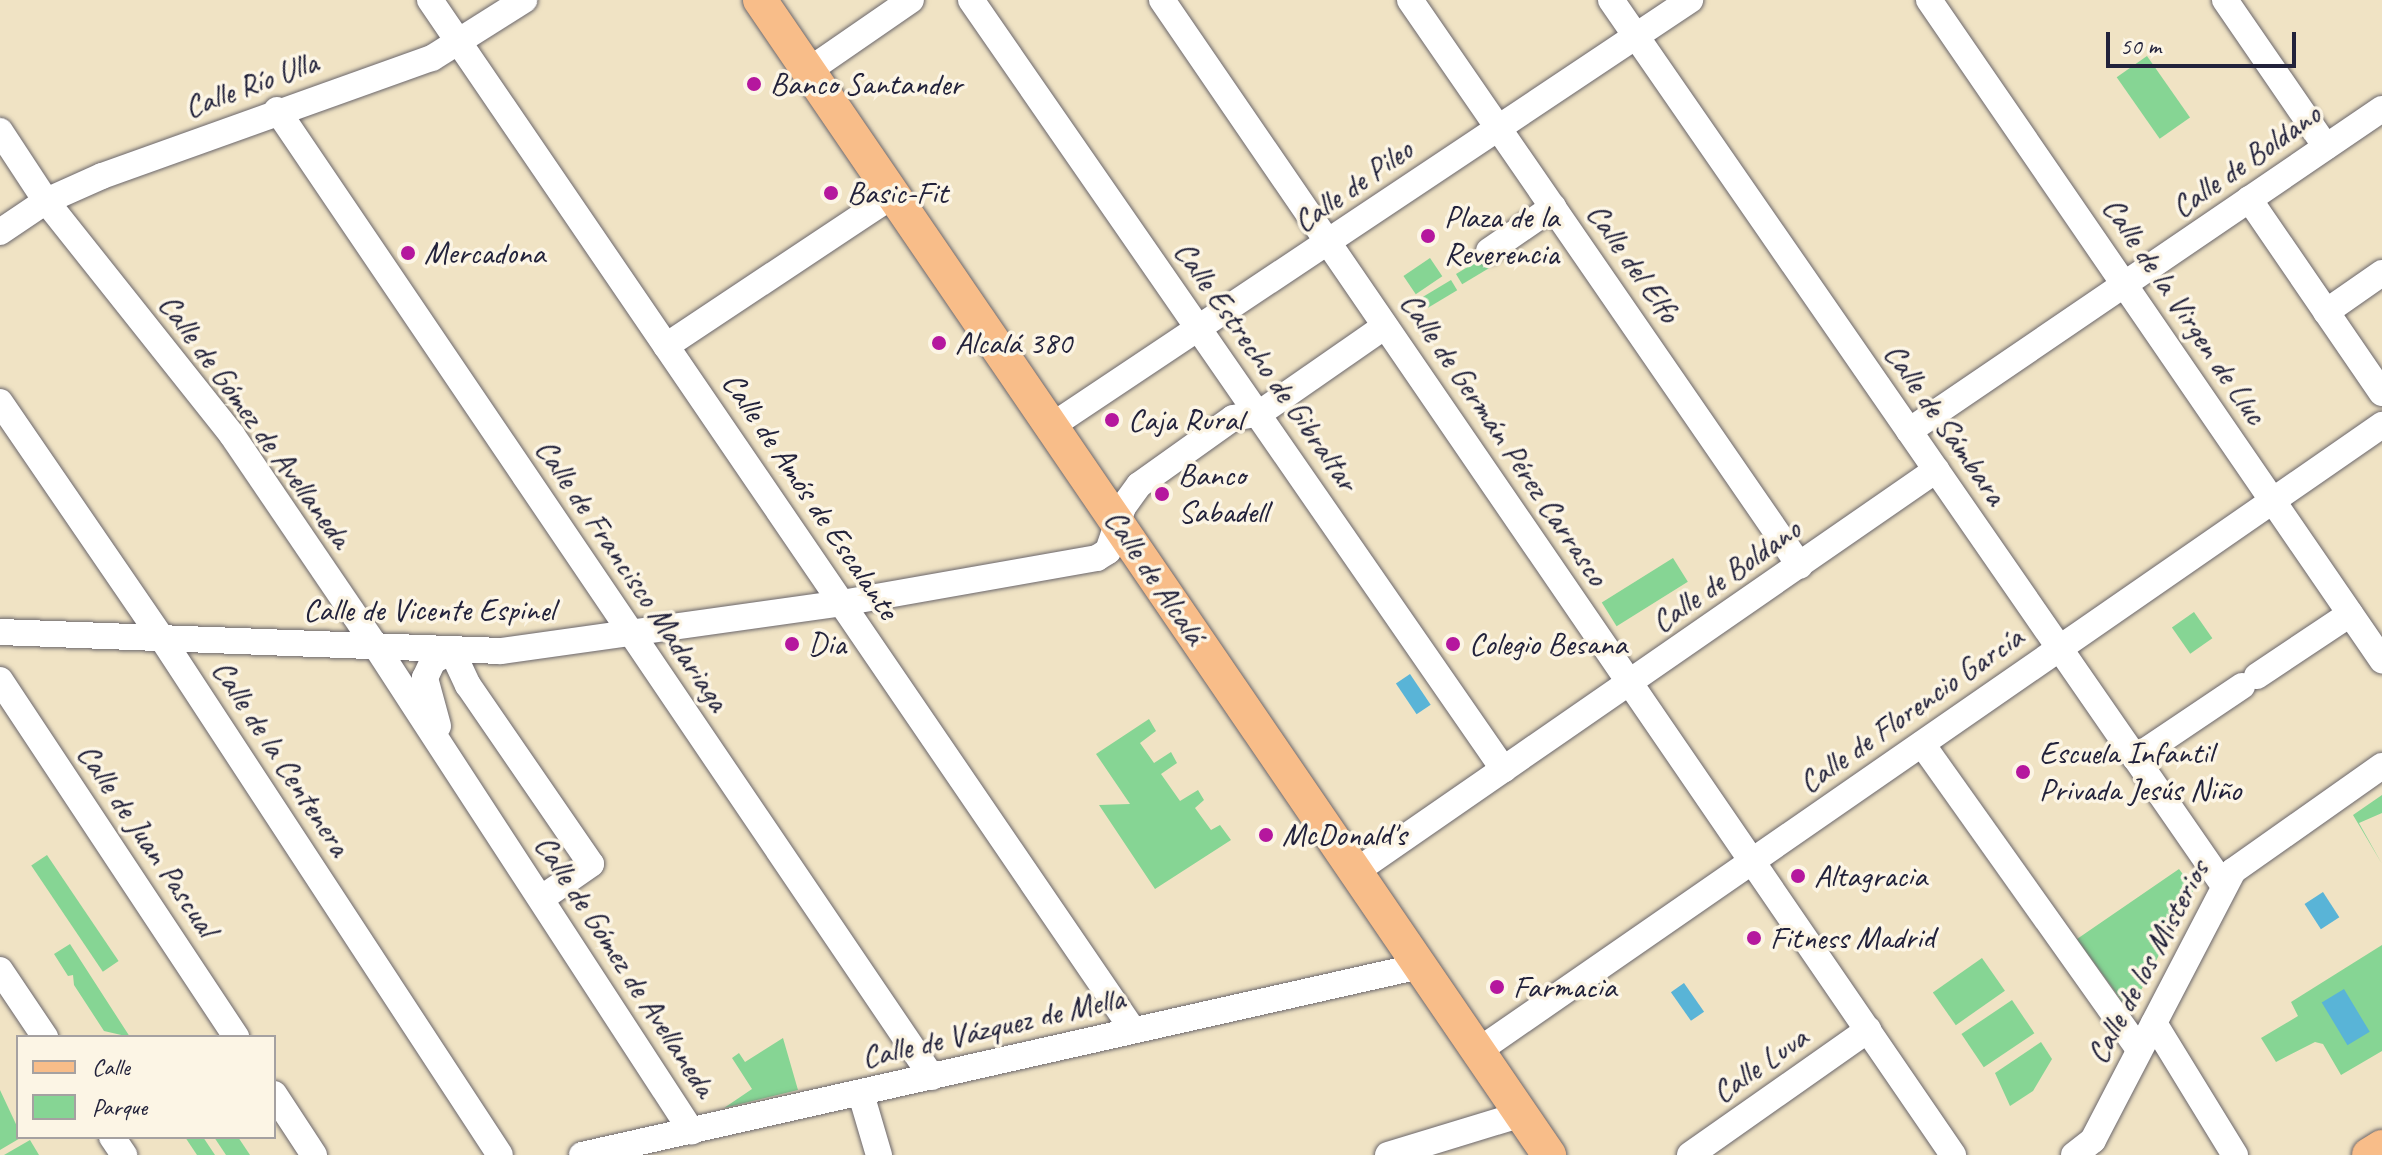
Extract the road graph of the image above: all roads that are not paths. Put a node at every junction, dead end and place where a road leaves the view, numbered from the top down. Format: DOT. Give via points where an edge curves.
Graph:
graph roads {
  1 [pos="430,0"];
  2 [pos="524,0"];
  3 [pos="760,0"];
  4 [pos="911,0"];
  5 [pos="971,0"];
  6 [pos="1162,0"];
  7 [pos="1410,0"];
  8 [pos="1611,0"];
  9 [pos="1690,0"];
  10 [pos="1929,0"];
  11 [pos="2225,0"];
  12 [pos="1635,33"];
  13 [pos="460,44"];
  14 [pos="808,71"];
  15 [pos="2382,109"];
  16 [pos="277,110"];
  17 [pos="1498,126"];
  18 [pos="0,131"];
  19 [pos="2326,147"];
  20 [pos="895,194"];
  21 [pos="2249,199"];
  22 [pos="46,201"];
  23 [pos="1553,207"];
  24 [pos="0,232"];
  25 [pos="1329,245"];
  26 [pos="1489,251"];
  27 [pos="2382,273"];
  28 [pos="2126,286"];
  29 [pos="2326,312"];
  30 [pos="1385,326"];
  31 [pos="1199,330"];
  32 [pos="666,346"];
  33 [pos="2382,393"];
  34 [pos="0,402"];
  35 [pos="1260,413"];
  36 [pos="1053,425"];
  37 [pos="2382,425"];
  38 [pos="1909,431"];
  39 [pos="1936,470"];
  40 [pos="2272,500"];
  41 [pos="1118,524"];
  42 [pos="1800,566"];
  43 [pos="842,603"];
  44 [pos="2350,614"];
  45 [pos="0,632"];
  46 [pos="633,634"];
  47 [pos="163,640"];
  48 [pos="377,648"];
  49 [pos="2059,648"];
  50 [pos="452,651"];
  51 [pos="2382,660"];
  52 [pos="0,680"];
  53 [pos="1630,683"];
  54 [pos="1922,744"];
  55 [pos="448,758"];
  56 [pos="2135,758"];
  57 [pos="2382,766"];
  58 [pos="1504,770"];
  59 [pos="1752,861"];
  60 [pos="1355,872"];
  61 [pos="2224,886"];
  62 [pos="542,898"];
  63 [pos="1420,966"];
  64 [pos="0,970"];
  65 [pos="2154,1023"];
  66 [pos="1133,1030"];
  67 [pos="1868,1030"];
  68 [pos="44,1035"];
  69 [pos="235,1035"];
  70 [pos="2139,1049"];
  71 [pos="1478,1051"];
  72 [pos="932,1077"];
  73 [pos="861,1094"];
  74 [pos="276,1097"];
  75 [pos="1522,1114"];
  76 [pos="692,1132"];
  77 [pos="2382,1147"];
  78 [pos="314,1155"];
  79 [pos="500,1155"];
  80 [pos="582,1155"];
  81 [pos="879,1155"];
  82 [pos="1388,1155"];
  83 [pos="1549,1155"];
  84 [pos="1690,1155"];
  85 [pos="1953,1155"];
  86 [pos="2074,1155"];
  87 [pos="2235,1155"];
  88 [pos="2369,1155"];
  1 -- 13 [label="street, Calle de Amós de Escalante"];
  2 -- 13 [label="street, Calle Río Ulla"];
  3 -- 14 [label="main road, Calle de Alcalá"];
  4 -- 14 [label="street"];
  5 -- 31 [label="street, Calle Estrecho de Gibraltar"];
  6 -- 25 [label="street, Calle de Germán Pérez Carrasco"];
  7 -- 17 [label="street, Calle del Elfo"];
  8 -- 12 [label="street, Calle de Sámbara"];
  9 -- 12 [label="street, Calle de Pileo"];
  10 -- 28 [label="street, Calle de la Virgen de Lluc"];
  11 -- 19 [label="street"];
  12 -- 17 [label="street, Calle de Pileo"];
  12 -- 38 [label="street, Calle de Sámbara"];
  13 -- 16 [label="street, Calle Río Ulla"];
  13 -- 32 [label="street, Calle de Amós de Escalante"];
  14 -- 20 [label="main road, Calle de Alcalá"];
  15 -- 19 [label="street, Calle de Boldano"];
  16 -- 22 [label="street, Calle Río Ulla"];
  16 -- 46 [label="street, Calle de Francisco Madariaga"];
  17 -- 23 [label="street, Calle del Elfo"];
  17 -- 25 [label="street, Calle de Pileo"];
  18 -- 22 [label="street, Calle de Gómez de Avellaneda"];
  19 -- 21 [label="street, Calle de Boldano"];
  20 -- 32 [label="street"];
  20 -- 36 [label="main road, Calle de Alcalá"];
  21 -- 28 [label="street, Calle de Boldano"];
  21 -- 29 [label="street"];
  22 -- 24 [label="street, Calle Río Ulla"];
  22 -- 48 [label="street, Calle de Gómez de Avellaneda" via="232,435"];
  23 -- 26 [label="street"];
  23 -- 42 [label="street, Calle del Elfo"];
  25 -- 30 [label="street, Calle de Germán Pérez Carrasco"];
  25 -- 31 [label="street, Calle de Pileo"];
  27 -- 29 [label="street"];
  28 -- 38 [label="street, Calle de Boldano"];
  28 -- 40 [label="street, Calle de la Virgen de Lluc"];
  29 -- 33 [label="street"];
  30 -- 35 [label="street, Calle de Vicente Espinel"];
  30 -- 53 [label="street, Calle de Germán Pérez Carrasco"];
  31 -- 35 [label="street, Calle Estrecho de Gibraltar"];
  31 -- 36 [label="street, Calle de Pileo"];
  32 -- 43 [label="street, Calle de Amós de Escalante"];
  34 -- 47 [label="street, Calle de la Centenera"];
  35 -- 41 [label="street, Calle de Vicente Espinel" via="1233,418 1139,485"];
  35 -- 58 [label="street, Calle Estrecho de Gibraltar"];
  36 -- 41 [label="main road, Calle de Alcalá"];
  37 -- 40 [label="street, Calle de Florencio García"];
  38 -- 39 [label="street, Calle de Sámbara"];
  39 -- 42 [label="street, Calle de Boldano"];
  39 -- 49 [label="street, Calle de Sámbara"];
  40 -- 44 [label="street, Calle de la Virgen de Lluc"];
  40 -- 49 [label="street, Calle de Florencio García"];
  41 -- 43 [label="street, Calle de Vicente Espinel" via="1108,551 1097,558"];
  41 -- 60 [label="main road, Calle de Alcalá"];
  42 -- 53 [label="street, Calle de Boldano"];
  43 -- 46 [label="street, Calle de Vicente Espinel"];
  43 -- 66 [label="street, Calle de Amós de Escalante"];
  44 -- 51 [label="street, Calle de la Virgen de Lluc"];
  44 -- 56 [label="street"];
  45 -- 47 [label="street, Calle de Vicente Espinel"];
  46 -- 50 [label="street, Calle de Vicente Espinel" via="552,648"];
  46 -- 72 [label="street, Calle de Francisco Madariaga"];
  47 -- 48 [label="street, Calle de Vicente Espinel"];
  47 -- 79 [label="street, Calle de la Centenera"];
  48 -- 50 [label="street, Calle de Vicente Espinel"];
  48 -- 55 [label="street, Calle de Gómez de Avellaneda"];
  49 -- 54 [label="street, Calle de Florencio García"];
  49 -- 56 [label="street, Calle de Sámbara"];
  50 -- 55 [label="street, Calle de Gómez de Avellaneda" via="433,661 425,678"];
  50 -- 62 [label="street" via="468,685 591,864"];
  52 -- 69 [label="street, Calle de Juan Pascual"];
  53 -- 58 [label="street, Calle de Boldano"];
  53 -- 59 [label="street, Calle de Germán Pérez Carrasco"];
  54 -- 59 [label="street, Calle de Florencio García"];
  54 -- 70 [label="street"];
  55 -- 62 [label="street, Calle de Gómez de Avellaneda"];
  56 -- 61 [label="street, Calle de Sámbara"];
  57 -- 61 [label="street, Calle de los Misterios" via="2247,859"];
  58 -- 60 [label="street, Calle de Boldano"];
  59 -- 67 [label="street, Calle de Germán Pérez Carrasco"];
  59 -- 71 [label="street, Calle de Florencio García"];
  60 -- 63 [label="main road, Calle de Alcalá"];
  61 -- 65 [label="street, Calle de los Misterios"];
  62 -- 76 [label="street, Calle de Gómez de Avellaneda"];
  63 -- 66 [label="street, Calle de Vázquez de Mella"];
  63 -- 71 [label="main road, Calle de Alcalá"];
  64 -- 68 [label="street"];
  65 -- 70 [label="street, Calle de los Misterios"];
  65 -- 87 [label="street"];
  66 -- 72 [label="street, Calle de Vázquez de Mella"];
  67 -- 84 [label="street, Calle Luva"];
  67 -- 85 [label="street, Calle de Germán Pérez Carrasco"];
  70 -- 86 [label="street, Calle de los Misterios" via="2093,1140"];
  71 -- 75 [label="main road, Calle de Alcalá"];
  72 -- 73 [label="street, Calle de Vázquez de Mella"];
  73 -- 76 [label="street, Calle de Vázquez de Mella"];
  73 -- 81 [label="street"];
  74 -- 78 [label="street"];
  75 -- 82 [label="street"];
  75 -- 83 [label="main road, Calle de Alcalá"];
  76 -- 80 [label="street, Calle de Vázquez de Mella" via="653,1136"];
  77 -- 88 [label="main road"];
}
